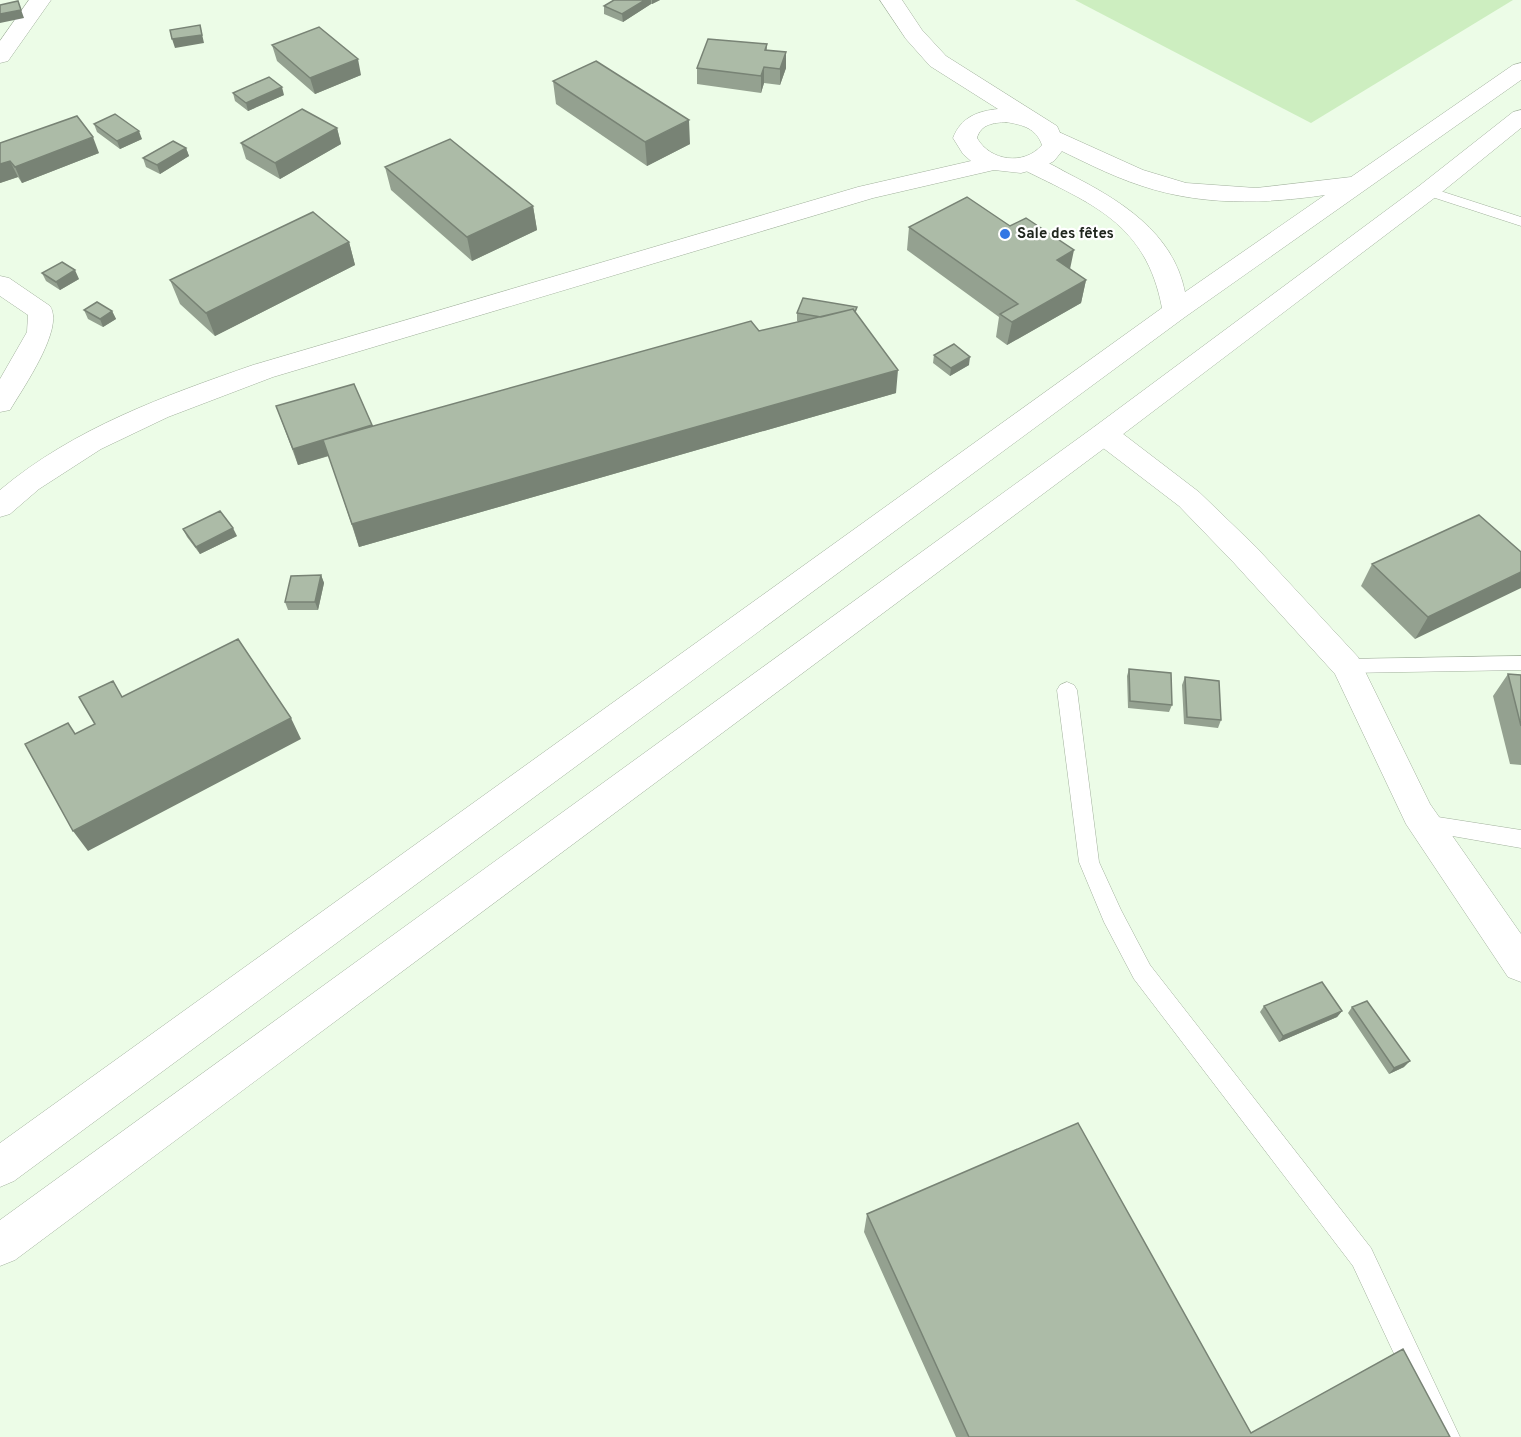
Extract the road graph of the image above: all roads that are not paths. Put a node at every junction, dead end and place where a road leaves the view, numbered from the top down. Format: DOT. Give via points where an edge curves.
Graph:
graph roads {
  1 [pos="891,0"];
  2 [pos="11,6"];
  3 [pos="36,6"];
  4 [pos="0,56"];
  5 [pos="938,61"];
  6 [pos="1521,70"];
  7 [pos="1521,117"];
  8 [pos="1032,120"];
  9 [pos="966,135"];
  10 [pos="1053,138"];
  11 [pos="994,163"];
  12 [pos="1030,164"];
  13 [pos="1131,173"];
  14 [pos="1356,183"];
  15 [pos="1428,191"];
  16 [pos="867,192"];
  17 [pos="1099,199"];
  18 [pos="1521,222"];
  19 [pos="0,284"];
  20 [pos="1176,311"];
  21 [pos="0,403"];
  22 [pos="1104,434"];
  23 [pos="0,506"];
  24 [pos="1521,663"];
  25 [pos="1347,666"];
  26 [pos="1067,690"];
  27 [pos="1425,824"];
  28 [pos="1521,839"];
  29 [pos="1521,964"];
  30 [pos="0,1167"];
  31 [pos="0,1245"];
  32 [pos="1447,1437"];
  1 -- 5 [label="main road"];
  2 -- 3 [label="main road"];
  3 -- 4 [label="main road"];
  5 -- 8 [label="main road"];
  5 -- 9 [label="main road" via="956,99"];
  6 -- 14 [label="main road"];
  7 -- 15 [label="main road"];
  8 -- 9 [label="main road" via="993,116 972,124"];
  8 -- 10 [label="main road" via="1042,124"];
  9 -- 11 [label="main road" via="974,153"];
  9 -- 16 [label="main road"];
  10 -- 12 [label="main road" via="1049,154"];
  10 -- 13 [label="main road"];
  11 -- 12 [label="main road"];
  11 -- 16 [label="main road"];
  12 -- 17 [label="main road"];
  13 -- 14 [label="main road" via="1204,194 1244,197"];
  13 -- 17 [label="main road"];
  14 -- 20 [label="main road"];
  15 -- 18 [label="lane"];
  15 -- 22 [label="main road"];
  16 -- 23 [label="main road" via="262,371 179,400 97,437 28,480"];
  17 -- 20 [label="main road" via="1121,214 1156,249 1174,290"];
  19 -- 21 [label="main road" via="41,312 40,332"];
  20 -- 30 [label="main road"];
  22 -- 25 [label="main road" via="1189,499"];
  22 -- 31 [label="main road"];
  24 -- 25 [label="lane"];
  25 -- 27 [label="main road"];
  26 -- 32 [label="lane" via="1089,862 1112,915 1142,972 1362,1257"];
  27 -- 28 [label="lane"];
  27 -- 29 [label="main road"];
}
